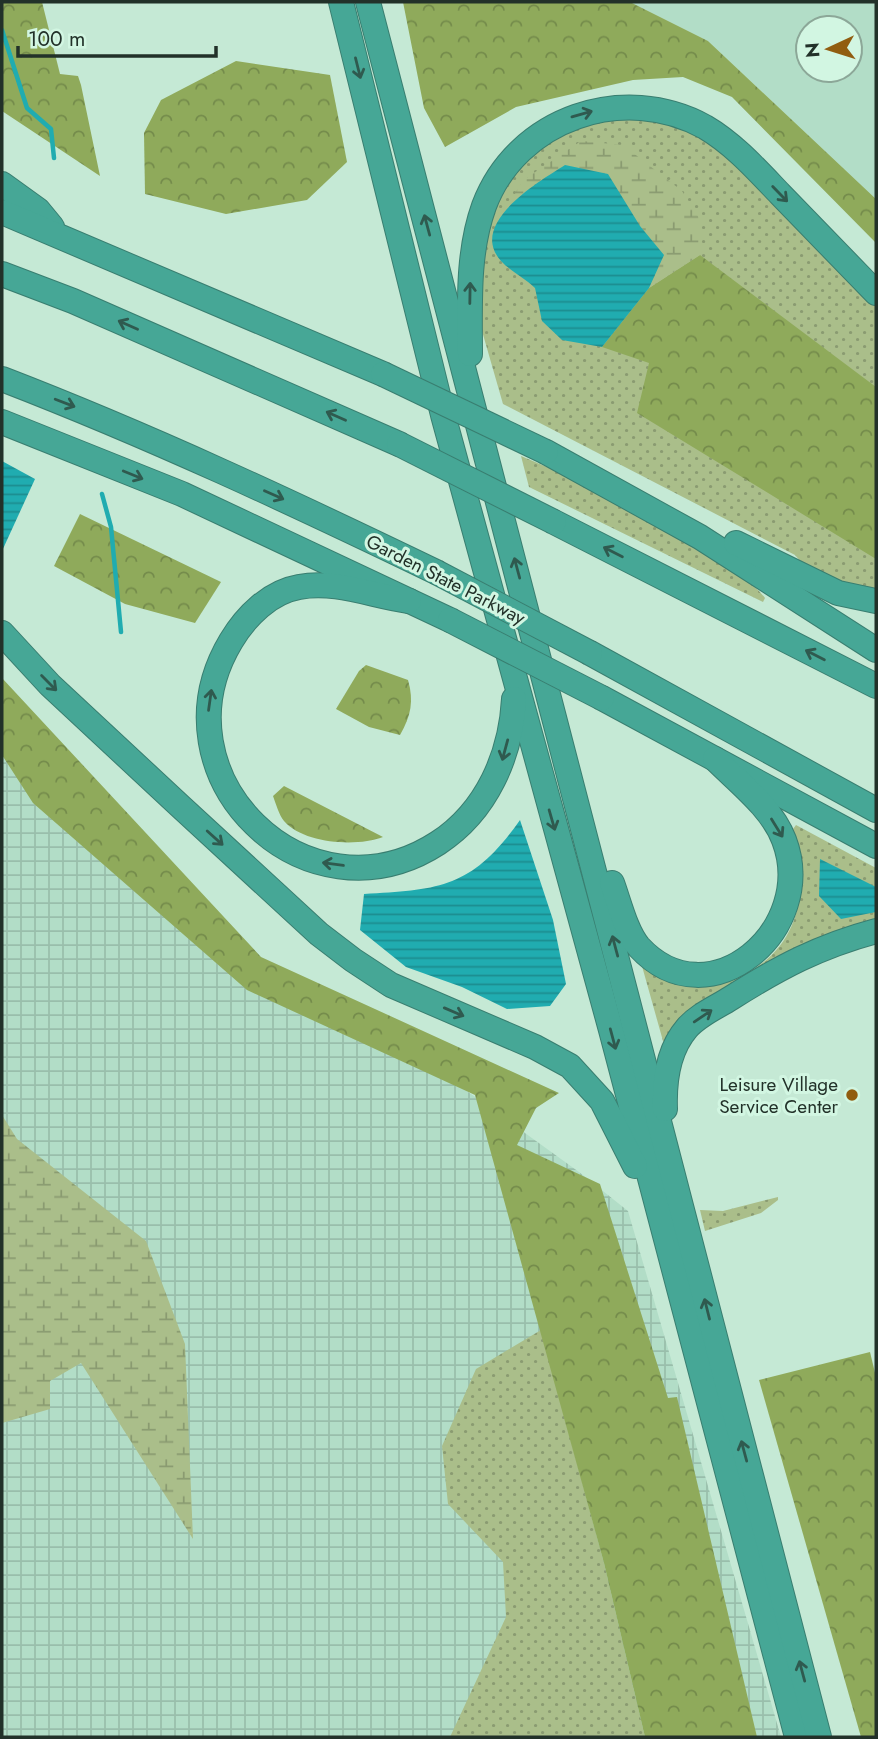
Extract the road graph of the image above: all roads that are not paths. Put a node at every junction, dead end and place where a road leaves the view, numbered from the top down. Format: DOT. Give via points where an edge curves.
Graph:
graph roads {
  1 [pos="341,2"];
  2 [pos="368,2"];
  3 [pos="2,184"];
  4 [pos="2,212"];
  5 [pos="57,233"];
  6 [pos="2,274"];
  7 [pos="876,293"];
  8 [pos="2,379"];
  9 [pos="470,386"];
  10 [pos="2,422"];
  11 [pos="614,487"];
  12 [pos="409,601"];
  13 [pos="876,601"];
  14 [pos="2,633"];
  15 [pos="876,650"];
  16 [pos="514,683"];
  17 [pos="876,686"];
  18 [pos="715,759"];
  19 [pos="876,810"];
  20 [pos="876,846"];
  21 [pos="589,848"];
  22 [pos="876,931"];
  23 [pos="666,1144"];
  24 [pos="659,1213"];
  25 [pos="797,1737"];
  26 [pos="819,1737"];
  1 -- 16 [label="highway, one-way"];
  9 -- 2 [label="highway, one-way"];
  3 -- 5 [label="highway" via="38,210"];
  4 -- 5 [label="highway"];
  5 -- 11 [label="highway, bridge" via="383,374"];
  17 -- 6 [label="highway, one-way, bridge" via="399,443"];
  9 -- 7 [label="highway, one-way" via="472,266 489,195 522,150 559,123 585,113 623,107 661,111 714,133 738,151"];
  8 -- 19 [label="highway, Garden State Parkway, one-way, bridge" via="290,502 436,572"];
  21 -- 9 [label="highway, one-way"];
  10 -- 12 [label="highway, one-way" via="182,495"];
  11 -- 13 [label="highway" via="825,588"];
  11 -- 15 [label="highway"];
  16 -- 12 [label="highway, one-way" via="507,743 483,800 452,834 421,854 366,867 323,863 259,830 239,810 224,785 208,727 213,680 237,630 257,608 297,587 325,584"];
  12 -- 18 [label="highway, bridge"];
  14 -- 24 [label="highway, one-way" via="50,685 160,788 353,960 391,985 570,1066 602,1101"];
  16 -- 24 [label="highway, one-way"];
  18 -- 20 [label="highway"];
  18 -- 21 [label="highway, one-way" via="773,821 784,840 789,867 790,891 780,922 750,957 699,974 667,969 652,959 637,944 607,870"];
  23 -- 21 [label="highway, one-way"];
  23 -- 22 [label="highway, one-way" via="666,1075 687,1028 803,955"];
  26 -- 23 [label="highway, one-way"];
  24 -- 25 [label="highway"];
}
